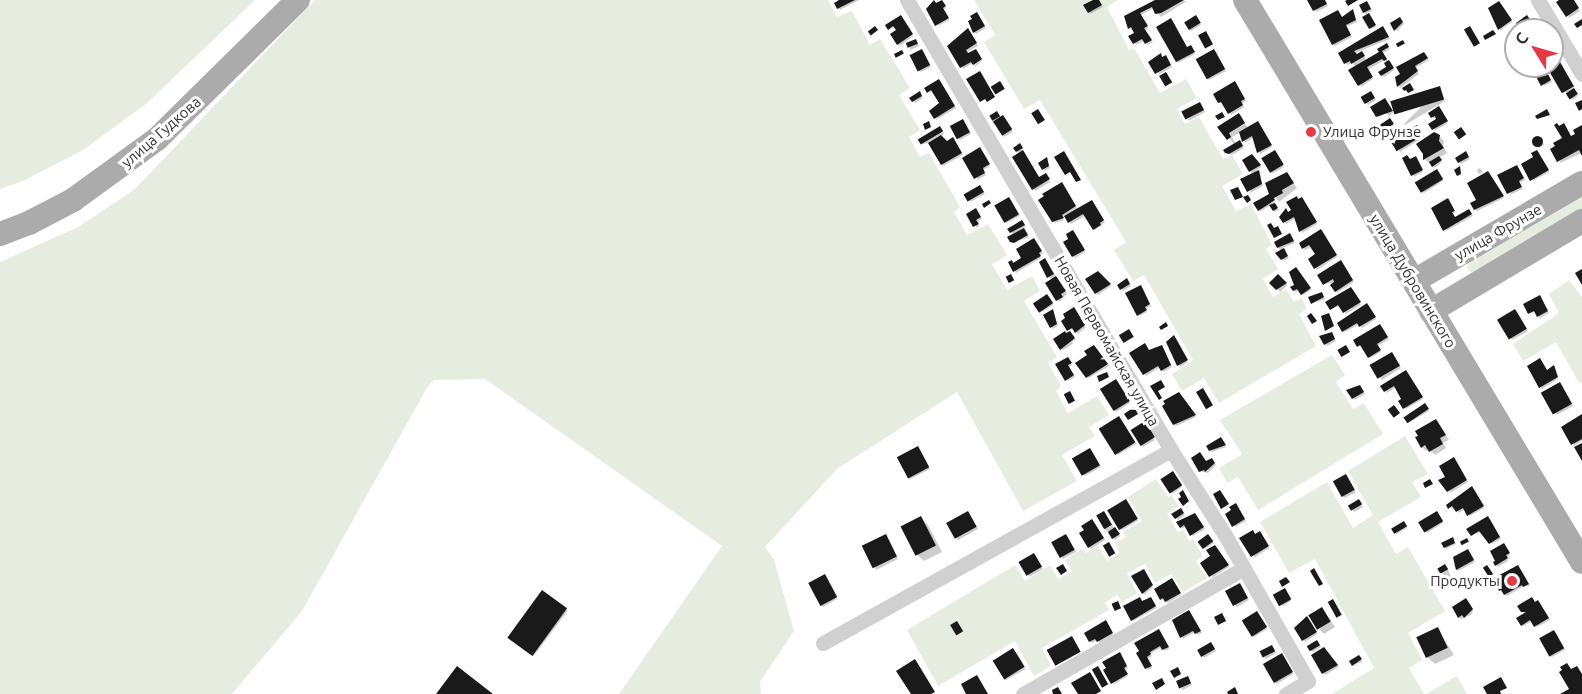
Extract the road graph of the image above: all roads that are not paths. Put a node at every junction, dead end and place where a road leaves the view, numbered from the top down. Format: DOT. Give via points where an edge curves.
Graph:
graph roads {
  1 [pos="298,0"];
  2 [pos="907,0"];
  3 [pos="1245,0"];
  4 [pos="1538,0"];
  5 [pos="1582,74"];
  6 [pos="1582,183"];
  7 [pos="1582,222"];
  8 [pos="0,234"];
  9 [pos="1414,281"];
  10 [pos="1431,311"];
  11 [pos="1172,450"];
  12 [pos="1582,562"];
  13 [pos="1244,568"];
  14 [pos="823,644"];
  15 [pos="1023,694"];
  16 [pos="1286,694"];
  1 -- 8 [label="main road, улица Гудкова" via="157,139 73,200"];
  2 -- 11 [label="street, Новая Первомайская улица"];
  3 -- 9 [label="main road, улица Дубровинского"];
  4 -- 5 [label="street"];
  6 -- 9 [label="main road, улица Фрунзе"];
  7 -- 10 [label="main road"];
  9 -- 10 [label="main road, улица Дубровинского"];
  10 -- 12 [label="main road, улица Дубровинского"];
  11 -- 13 [label="street, Новая Первомайская улица"];
  11 -- 14 [label="street"];
  13 -- 15 [label="street"];
  13 -- 16 [label="street, Новая Первомайская улица" via="1308,681"];
}
